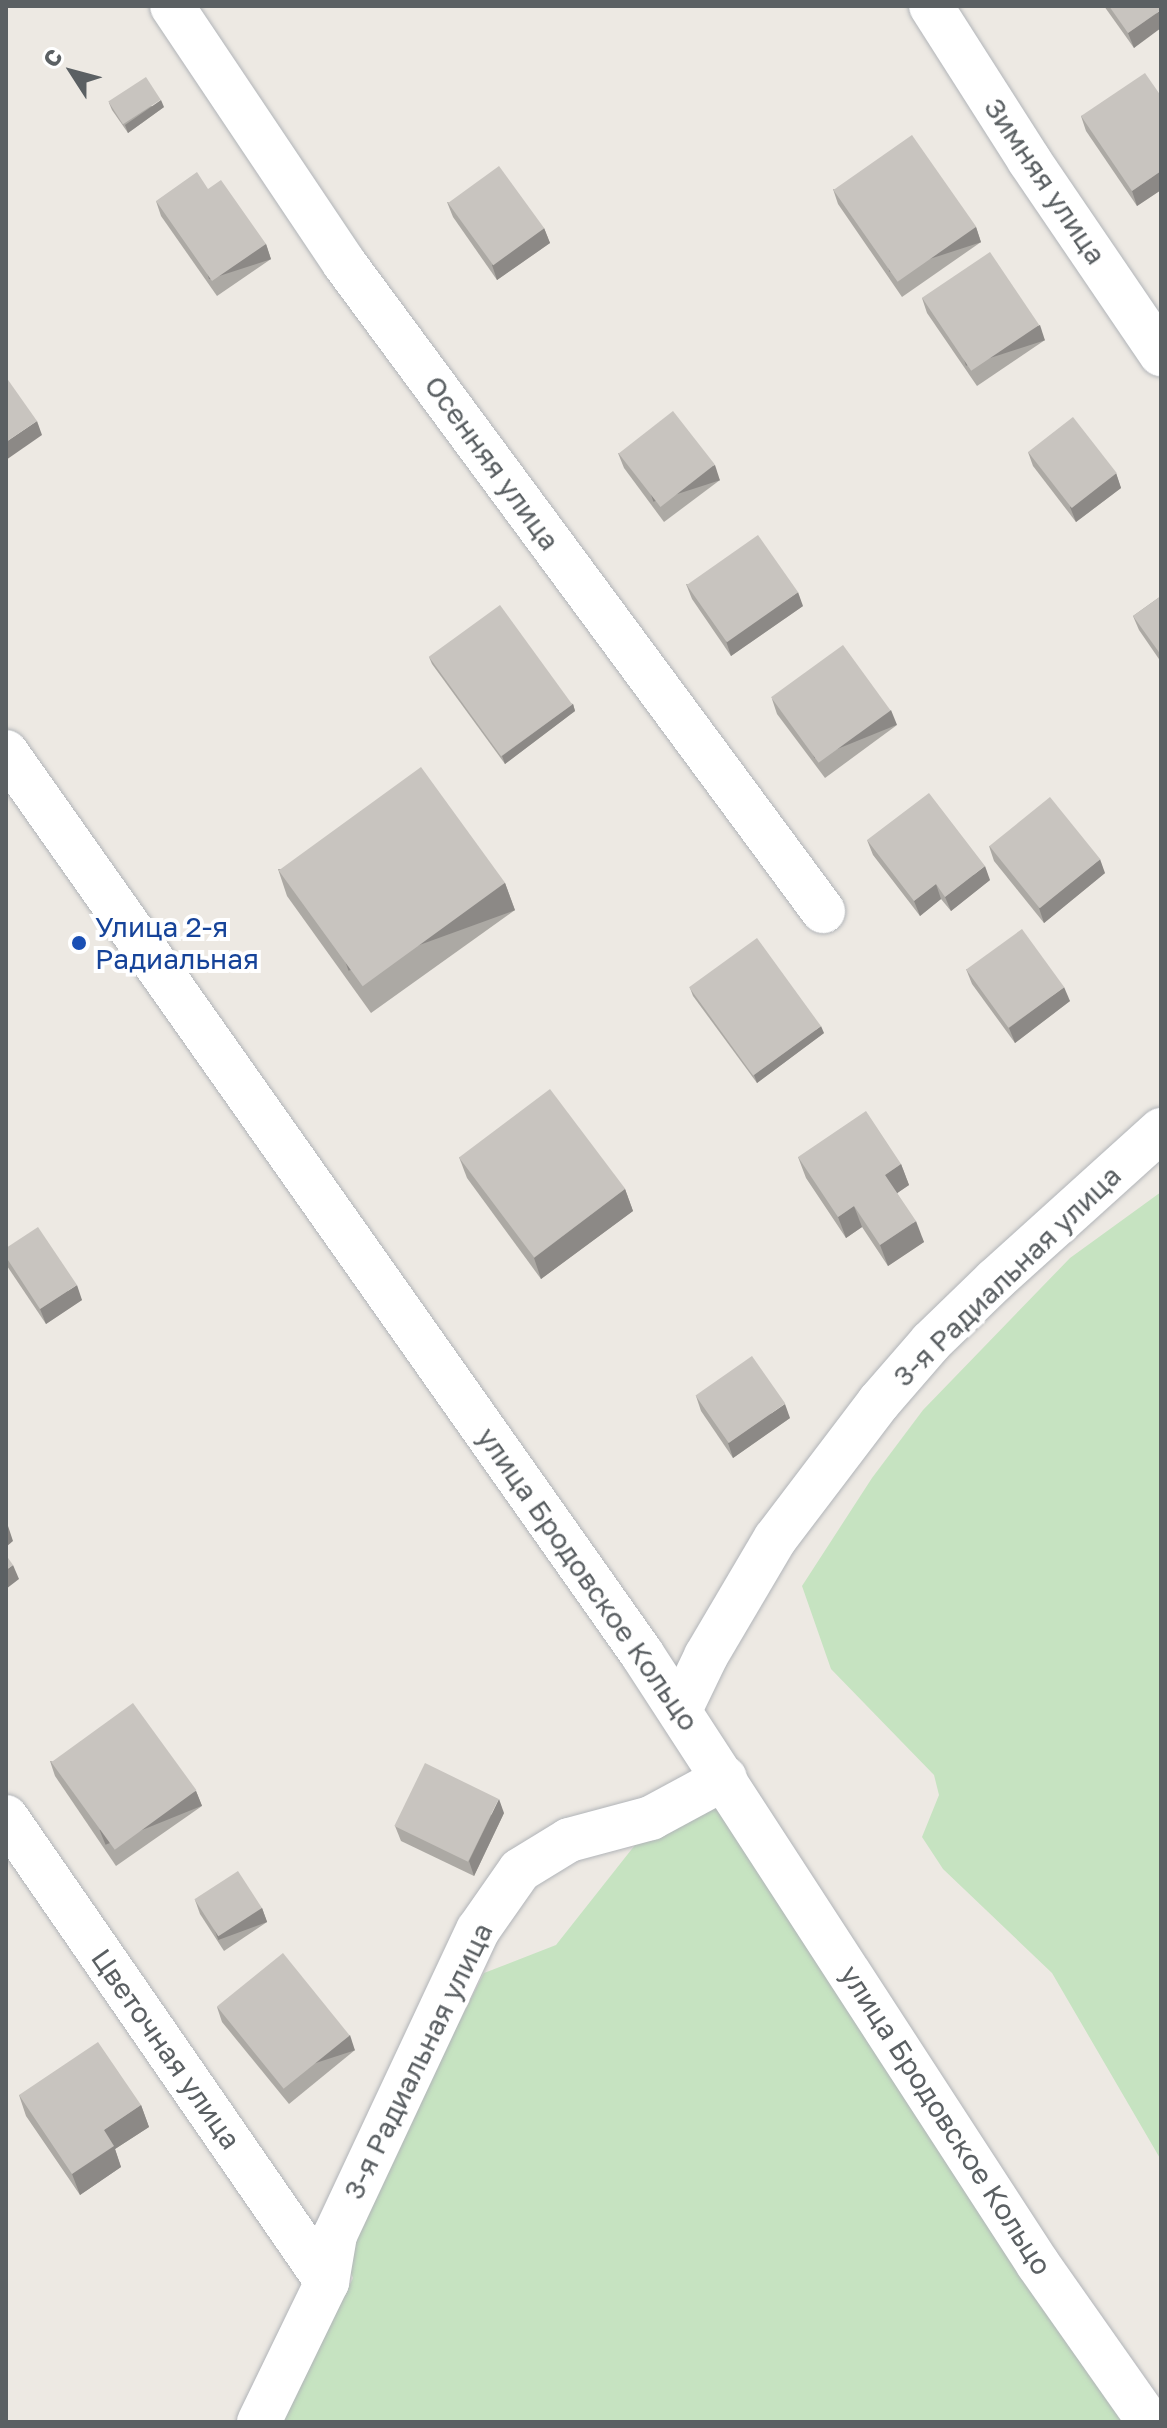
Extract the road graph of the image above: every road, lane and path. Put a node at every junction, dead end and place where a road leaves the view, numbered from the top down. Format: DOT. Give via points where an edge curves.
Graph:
graph roads {
  1 [pos="172,6"];
  2 [pos="931,6"];
  3 [pos="1161,354"];
  4 [pos="6,752"];
  5 [pos="823,911"];
  6 [pos="1161,1130"];
  7 [pos="680,1710"];
  8 [pos="725,1778"];
  9 [pos="6,1817"];
  10 [pos="327,2282"];
  11 [pos="259,2422"];
  12 [pos="1149,2422"];
  1 -- 5 [label="street, Осенняя улица" via="344,263"];
  2 -- 3 [label="street, Зимняя улица"];
  4 -- 7 [label="street, улица Бродовское Кольцо"];
  6 -- 7 [label="street, 3-я Радиальная улица" via="995,1280 879,1402 775,1539"];
  7 -- 8 [label="street, улица Бродовское Кольцо"];
  8 -- 10 [label="street, 3-я Радиальная улица" via="651,1818 569,1840 520,1870 478,1930 348,2207 335,2235"];
  8 -- 12 [label="street, улица Бродовское Кольцо" via="1038,2264"];
  9 -- 10 [label="street, Цветочная улица"];
  10 -- 11 [label="street, 3-я Радиальная улица"];
}
